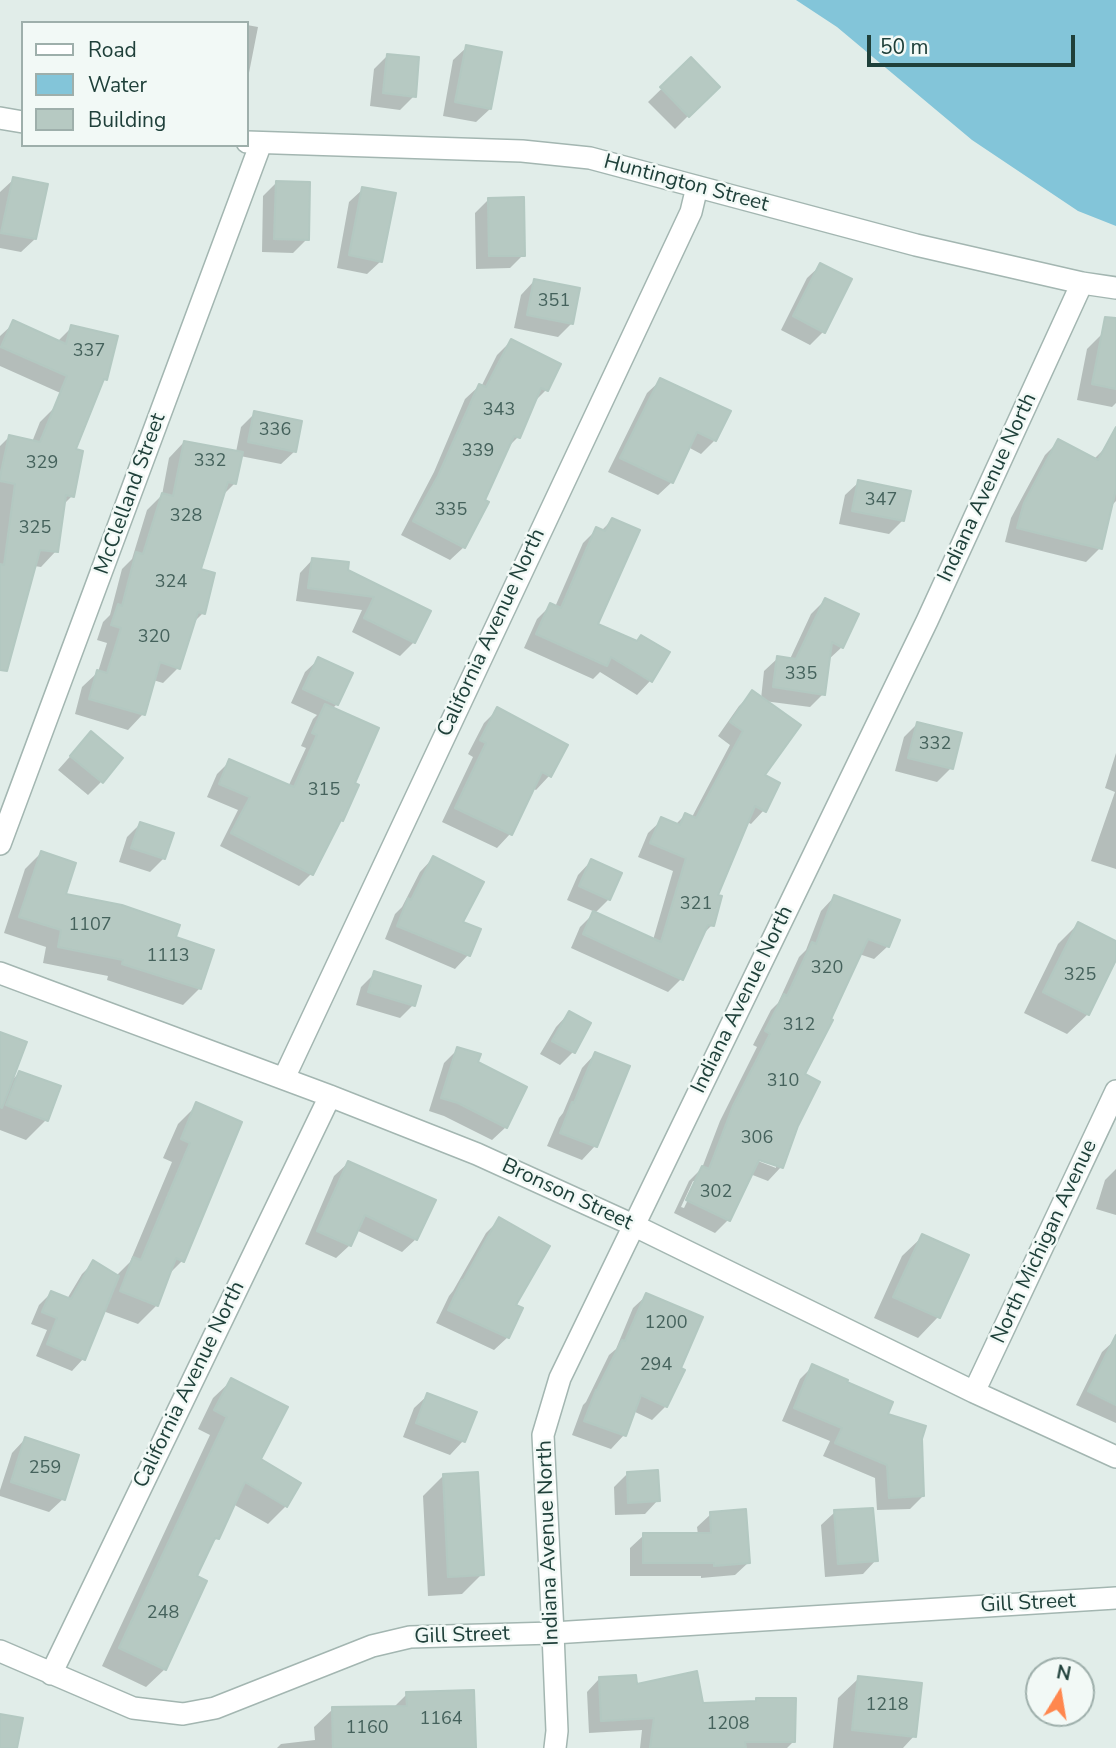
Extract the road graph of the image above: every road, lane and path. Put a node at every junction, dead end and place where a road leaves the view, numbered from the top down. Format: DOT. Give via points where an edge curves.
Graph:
graph roads {
  1 [pos="0,118"];
  2 [pos="21,122"];
  3 [pos="254,143"];
  4 [pos="696,187"];
  5 [pos="1082,283"];
  6 [pos="1116,288"];
  7 [pos="0,844"];
  8 [pos="0,973"];
  9 [pos="284,1078"];
  10 [pos="1116,1091"];
  11 [pos="330,1096"];
  12 [pos="634,1226"];
  13 [pos="974,1392"];
  14 [pos="1116,1457"];
  15 [pos="1116,1598"];
  16 [pos="553,1633"];
  17 [pos="0,1651"];
  18 [pos="51,1674"];
  19 [pos="555,1748"];
  1 -- 2 [label="street"];
  3 -- 4 [label="street, Huntington Street" via="522,151 590,158"];
  3 -- 7 [label="street, McClelland Street"];
  4 -- 5 [label="street, Huntington Street"];
  4 -- 9 [label="street, California Avenue North" via="691,212"];
  5 -- 6 [label="street, Huntington Street"];
  5 -- 12 [label="street, Indiana Avenue North" via="927,621"];
  8 -- 9 [label="street, Bronson Street"];
  9 -- 11 [label="street, Bronson Street"];
  10 -- 13 [label="street, North Michigan Avenue"];
  11 -- 12 [label="street, Bronson Street" via="477,1154"];
  11 -- 18 [label="street, California Avenue North"];
  12 -- 13 [label="street, Bronson Street"];
  12 -- 16 [label="street, Indiana Avenue North" via="561,1378 543,1435"];
  13 -- 14 [label="street, Bronson Street"];
  15 -- 16 [label="street, Gill Street"];
  16 -- 18 [label="street, Gill Street" via="410,1637 372,1646 215,1708 183,1714 133,1708"];
  16 -- 19 [label="street, Indiana Avenue North"];
  17 -- 18 [label="street, Gill Street"];
}
